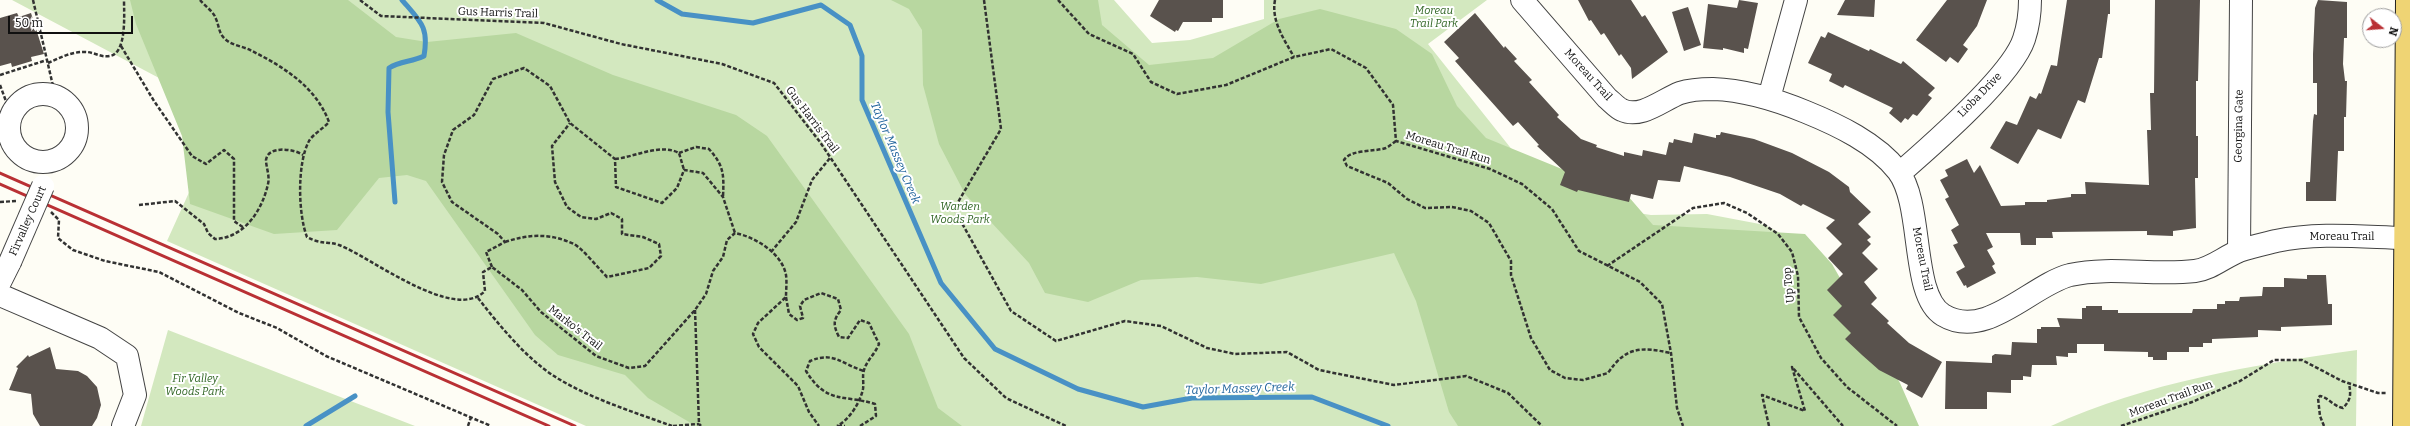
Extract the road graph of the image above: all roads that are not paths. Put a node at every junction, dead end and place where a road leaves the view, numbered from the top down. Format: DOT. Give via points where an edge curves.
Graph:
graph roads {
  1 [pos="1522,0"];
  2 [pos="1796,0"];
  3 [pos="2030,0"];
  4 [pos="2241,0"];
  5 [pos="2407,0"];
  6 [pos="1770,98"];
  7 [pos="4,130"];
  8 [pos="55,160"];
  9 [pos="1900,173"];
  10 [pos="2406,238"];
  11 [pos="2239,252"];
  12 [pos="2,280"];
  13 [pos="123,426"];
  14 [pos="2404,426"];
  1 -- 6 [label="street, Moreau Trail" via="1607,98 1622,110 1639,113 1682,93 1714,89"];
  2 -- 6 [label="street"];
  3 -- 9 [label="street, Lioba Drive" via="2024,40 2011,63"];
  4 -- 11 [label="street, Georgina Gate"];
  5 -- 10 [label="main road"];
  6 -- 9 [label="street, Moreau Trail" via="1814,115 1863,140 1883,155"];
  7 -- 8 [label="street, Firvalley Court" via="23,155 44,162"];
  7 -- 8 [label="street, Firvalley Court" via="14,111 26,99 42,94 60,99 73,113 76,132 69,149"];
  8 -- 12 [label="street, Firvalley Court, bridge"];
  9 -- 11 [label="street, Moreau Trail" via="1912,206 1924,282 1931,303 1942,314 1957,321 1986,319 2068,276 2100,271 2198,271"];
  10 -- 11 [label="street, Moreau Trail" via="2316,235 2276,241"];
  10 -- 14 [label="main road"];
  12 -- 13 [label="street" via="126,356 134,395"];
}
